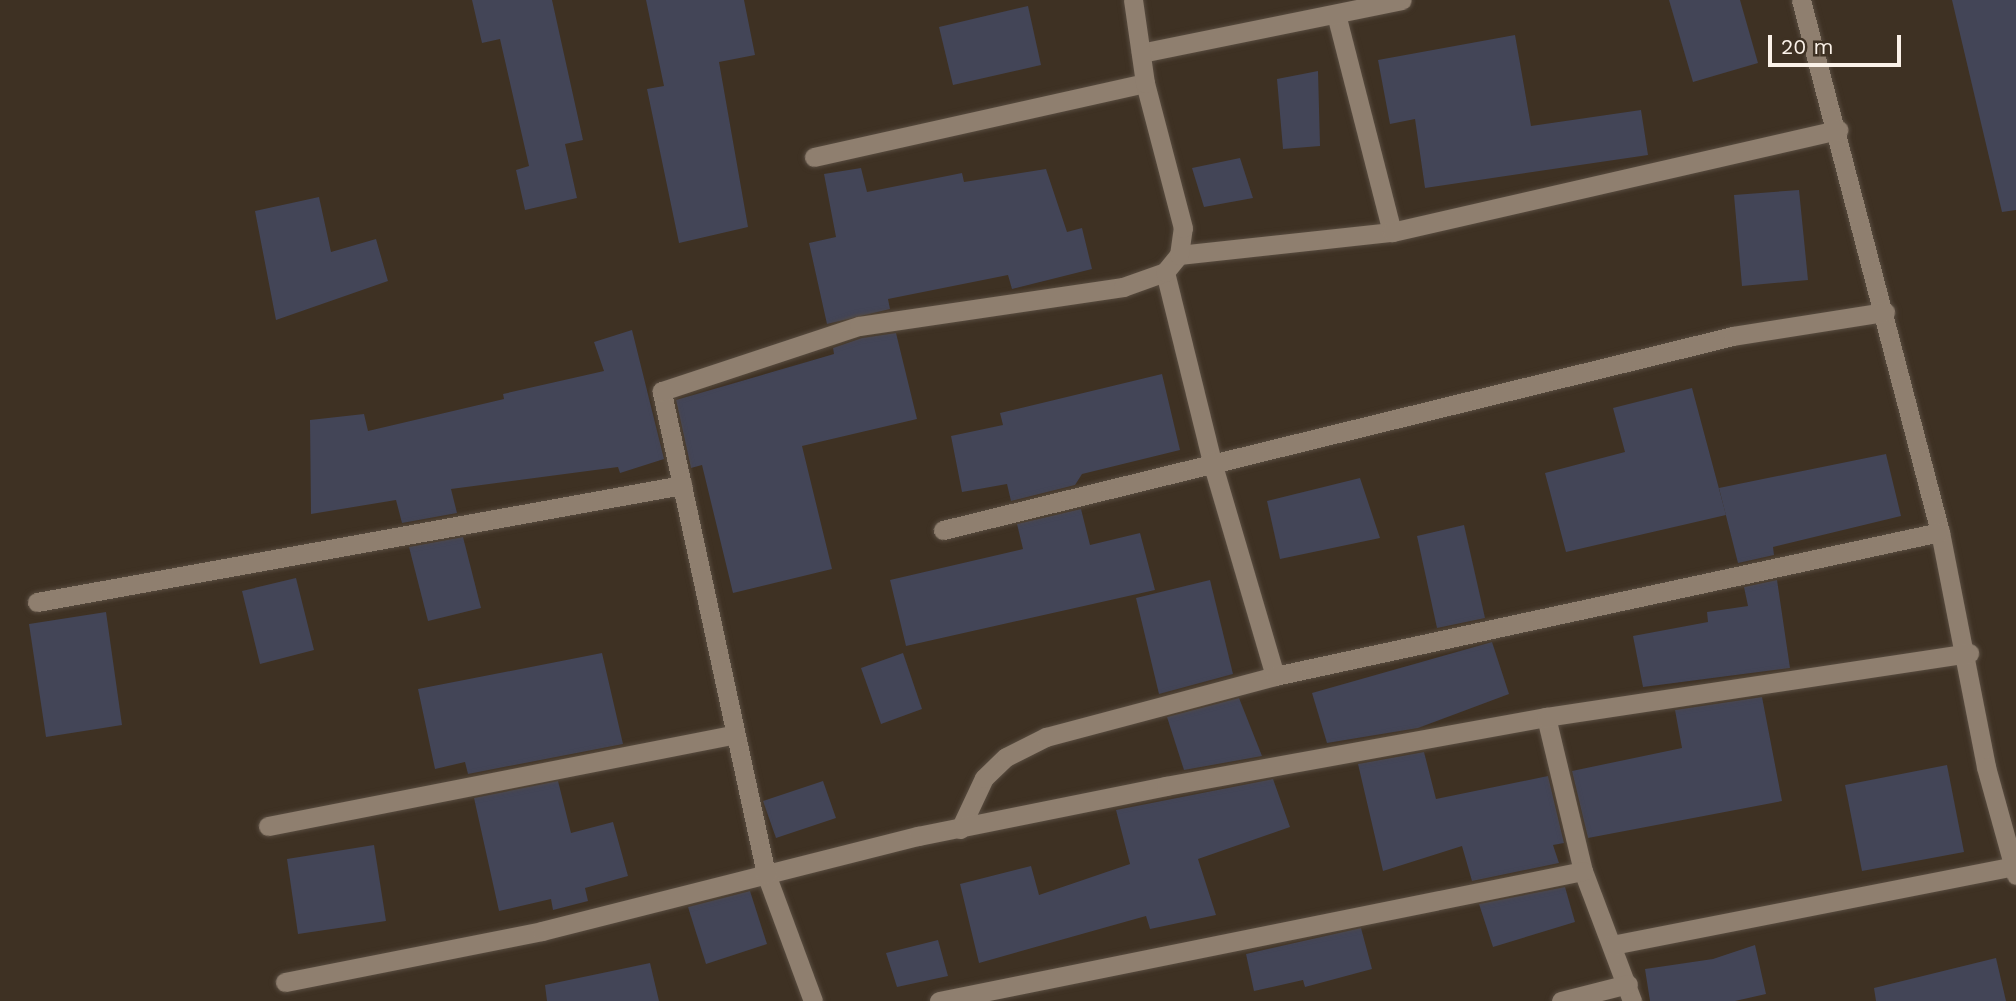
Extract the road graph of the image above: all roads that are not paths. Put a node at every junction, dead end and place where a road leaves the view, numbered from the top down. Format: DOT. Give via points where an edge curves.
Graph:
graph roads {
  1 [pos="1133,0"];
  2 [pos="1402,0"];
  3 [pos="1801,0"];
  4 [pos="1363,4"];
  5 [pos="1336,14"];
  6 [pos="1141,53"];
  7 [pos="1145,83"];
  8 [pos="1838,130"];
  9 [pos="814,157"];
  10 [pos="1392,232"];
  11 [pos="1179,255"];
  12 [pos="1165,272"];
  13 [pos="1885,312"];
  14 [pos="1212,462"];
  15 [pos="682,485"];
  16 [pos="943,530"];
  17 [pos="1940,532"];
  18 [pos="37,602"];
  19 [pos="1969,653"];
  20 [pos="1275,676"];
  21 [pos="1546,717"];
  22 [pos="735,734"];
  23 [pos="268,826"];
  24 [pos="960,829"];
  25 [pos="1583,871"];
  26 [pos="2015,871"];
  27 [pos="766,874"];
  28 [pos="1612,946"];
  29 [pos="285,982"];
  30 [pos="1630,992"];
  31 [pos="813,1001"];
  32 [pos="939,1001"];
  33 [pos="1562,1001"];
  1 -- 6 [label="street"];
  2 -- 4 [label="street"];
  3 -- 8 [label="street"];
  4 -- 5 [label="street"];
  5 -- 6 [label="street"];
  5 -- 10 [label="street"];
  6 -- 7 [label="street"];
  7 -- 9 [label="street"];
  7 -- 11 [label="street" via="1183,228"];
  8 -- 10 [label="street"];
  8 -- 13 [label="street"];
  10 -- 11 [label="street"];
  11 -- 12 [label="street"];
  12 -- 14 [label="street"];
  12 -- 15 [label="street" via="1123,287 859,326 662,391"];
  13 -- 14 [label="street" via="1733,336"];
  13 -- 17 [label="street"];
  14 -- 16 [label="street"];
  14 -- 20 [label="street"];
  15 -- 18 [label="street"];
  15 -- 22 [label="street"];
  17 -- 19 [label="street"];
  17 -- 20 [label="street"];
  19 -- 21 [label="street"];
  19 -- 26 [label="street" via="1986,767"];
  20 -- 24 [label="street" via="1046,737 1006,757 984,778"];
  21 -- 24 [label="street"];
  21 -- 25 [label="street"];
  22 -- 23 [label="street"];
  22 -- 27 [label="street"];
  24 -- 27 [label="street"];
  25 -- 28 [label="street"];
  25 -- 32 [label="street"];
  26 -- 28 [label="street"];
  27 -- 29 [label="street" via="542,932"];
  27 -- 31 [label="street"];
  28 -- 30 [label="street"];
  30 -- 33 [label="street"];
}
